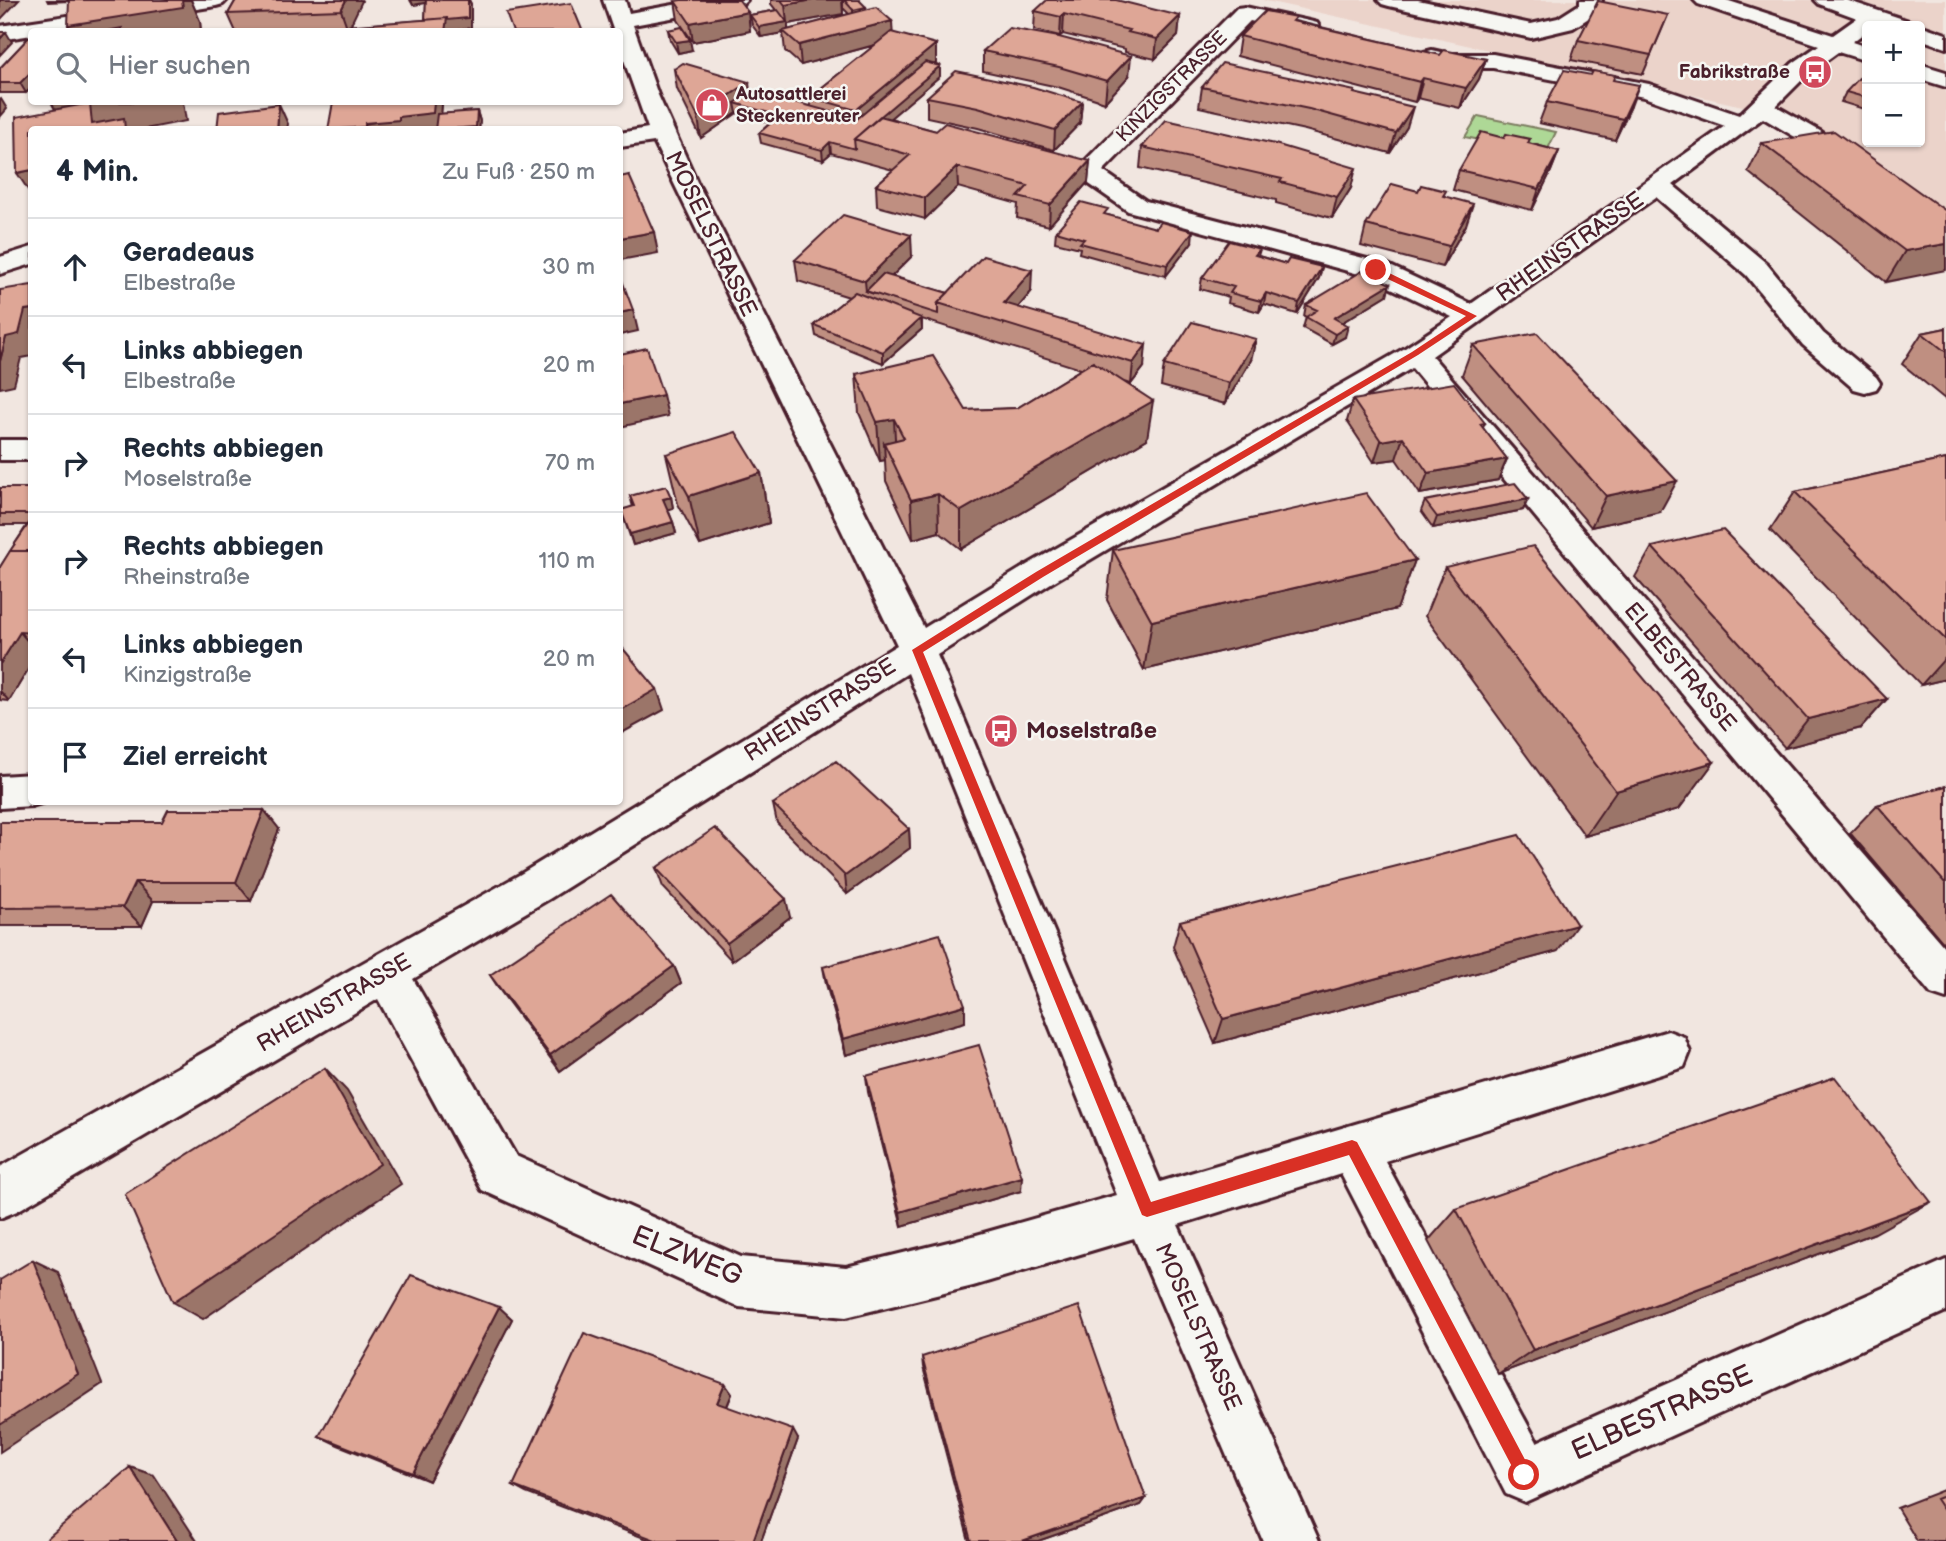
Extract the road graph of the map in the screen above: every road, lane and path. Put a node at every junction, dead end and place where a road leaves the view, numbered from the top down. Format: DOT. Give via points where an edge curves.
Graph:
graph roads {
  1 [pos="216,0"];
  2 [pos="736,0"];
  3 [pos="1389,0"];
  4 [pos="1591,0"];
  5 [pos="1705,0"];
  6 [pos="1826,0"];
  7 [pos="617,11"];
  8 [pos="1873,17"];
  9 [pos="1885,21"];
  10 [pos="33,28"];
  11 [pos="28,29"];
  12 [pos="0,33"];
  13 [pos="1335,34"];
  14 [pos="1925,34"];
  15 [pos="1946,41"];
  16 [pos="1835,44"];
  17 [pos="1412,52"];
  18 [pos="1862,52"];
  19 [pos="1925,73"];
  20 [pos="1946,80"];
  21 [pos="1752,115"];
  22 [pos="662,133"];
  23 [pos="623,140"];
  24 [pos="1867,177"];
  25 [pos="1657,186"];
  26 [pos="28,256"];
  27 [pos="0,266"];
  28 [pos="1472,316"];
  29 [pos="1415,354"];
  30 [pos="1865,383"];
  31 [pos="0,450"];
  32 [pos="28,450"];
  33 [pos="917,650"];
  34 [pos="28,790"];
  35 [pos="0,792"];
  36 [pos="387,974"];
  37 [pos="1946,980"];
  38 [pos="1668,1052"];
  39 [pos="1352,1147"];
  40 [pos="0,1194"];
  41 [pos="1147,1210"];
  42 [pos="1946,1285"];
  43 [pos="1291,1541"];
  1 -- 10 [label="street"];
  2 -- 7 [label="street"];
  3 -- 4 [label="street" via="1531,31 1565,23 1590,7"];
  5 -- 16 [label="street"];
  6 -- 8 [label="street"];
  7 -- 22 [label="street, MOSELSTRASSE"];
  8 -- 9 [label="street"];
  8 -- 16 [label="street, RHEINSTRASSE"];
  11 -- 12 [label="street"];
  13 -- 28 [label="street, KINZIGSTRASSE" via="1245,13 1088,172 1137,206 1376,270"];
  14 -- 15 [label="street"];
  16 -- 18 [label="street"];
  16 -- 21 [label="street, RHEINSTRASSE" via="1801,68"];
  17 -- 21 [label="street" via="1450,61 1493,61"];
  19 -- 20 [label="street"];
  21 -- 24 [label="street" via="1811,136"];
  21 -- 25 [label="street, RHEINSTRASSE"];
  22 -- 23 [label="street"];
  22 -- 33 [label="street, MOSELSTRASSE"];
  25 -- 28 [label="street, RHEINSTRASSE"];
  25 -- 30 [label="street" via="1756,270 1813,339"];
  26 -- 27 [label="street"];
  28 -- 29 [label="street, RHEINSTRASSE"];
  29 -- 33 [label="street, RHEINSTRASSE"];
  29 -- 37 [label="street, ELBESTRASSE"];
  31 -- 32 [label="street"];
  33 -- 36 [label="street, RHEINSTRASSE"];
  33 -- 41 [label="street, MOSELSTRASSE"];
  34 -- 35 [label="street"];
  36 -- 40 [label="street, RHEINSTRASSE"];
  36 -- 41 [label="street, ELZWEG" via="499,1174 739,1282 846,1292"];
  38 -- 39 [label="street"];
  39 -- 41 [label="street"];
  39 -- 42 [label="street, ELBESTRASSE" via="1524,1475"];
  41 -- 43 [label="street, MOSELSTRASSE"];
}
